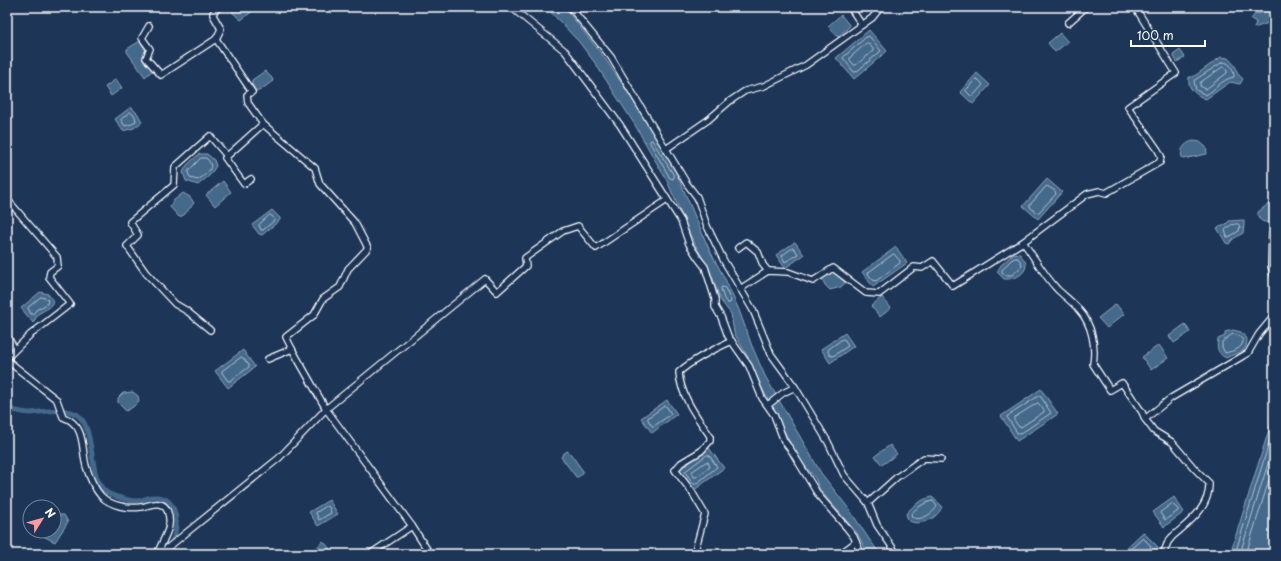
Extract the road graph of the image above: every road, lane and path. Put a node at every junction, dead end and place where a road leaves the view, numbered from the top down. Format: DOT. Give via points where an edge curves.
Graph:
graph roads {
  1 [pos="219,7"];
  2 [pos="511,7"];
  3 [pos="570,7"];
  4 [pos="850,7"];
  5 [pos="881,7"];
  6 [pos="1086,7"];
  7 [pos="1135,7"];
  8 [pos="1068,23"];
  9 [pos="862,25"];
  10 [pos="149,26"];
  11 [pos="216,39"];
  12 [pos="263,124"];
  13 [pos="666,149"];
  14 [pos="227,156"];
  15 [pos="251,179"];
  16 [pos="7,199"];
  17 [pos="667,200"];
  18 [pos="1274,231"];
  19 [pos="1023,242"];
  20 [pos="738,248"];
  21 [pos="768,271"];
  22 [pos="1274,277"];
  23 [pos="740,290"];
  24 [pos="1274,316"];
  25 [pos="210,330"];
  26 [pos="7,336"];
  27 [pos="732,342"];
  28 [pos="15,349"];
  29 [pos="292,349"];
  30 [pos="268,359"];
  31 [pos="795,387"];
  32 [pos="768,405"];
  33 [pos="326,409"];
  34 [pos="1145,420"];
  35 [pos="941,459"];
  36 [pos="868,503"];
  37 [pos="412,526"];
  38 [pos="856,542"];
  39 [pos="157,554"];
  40 [pos="160,554"];
  41 [pos="370,554"];
  42 [pos="430,554"];
  43 [pos="696,554"];
  44 [pos="840,554"];
  45 [pos="861,554"];
  46 [pos="897,554"];
  47 [pos="1163,554"];
  1 -- 11 [label="street" via="213,13 221,29"];
  2 -- 17 [label="street" via="565,51 620,125"];
  3 -- 13 [label="street" via="612,57"];
  4 -- 9 [label="street"];
  5 -- 9 [label="street"];
  6 -- 8 [label="street"];
  7 -- 19 [label="street" via="1176,72 1128,107 1158,150 1160,161 1106,193 1099,191 1087,194"];
  9 -- 13 [label="street" via="806,65 764,86 745,91"];
  10 -- 11 [label="street" via="142,38 150,49 146,58 161,75"];
  11 -- 12 [label="street" via="252,92 247,95 248,102"];
  12 -- 14 [label="street"];
  12 -- 29 [label="street" via="315,168 320,184 355,223 368,248 348,269 340,287 323,299 314,315 286,336"];
  13 -- 23 [label="street" via="697,197 707,226"];
  14 -- 15 [label="street" via="225,158 244,184"];
  14 -- 25 [label="street" via="210,136 174,167 174,185 130,222 138,235 127,246 175,304"];
  16 -- 28 [label="street" via="57,257 58,266 49,276 70,304"];
  17 -- 27 [label="street" via="705,267 715,307"];
  17 -- 33 [label="street" via="596,248 578,226 563,231 525,258 526,266 497,292 485,279"];
  18 -- 22 [label="street" via="1271,266"];
  19 -- 21 [label="street" via="953,286 933,261 922,268 914,267 879,294 866,293 833,268 813,281 788,272"];
  19 -- 34 [label="street" via="1057,289 1079,309 1087,321 1092,335 1093,364 1110,390 1122,383"];
  20 -- 21 [label="street" via="746,242 758,252"];
  21 -- 23 [label="street"];
  23 -- 31 [label="street" via="753,310 771,354"];
  24 -- 34 [label="street" via="1248,353 1171,398"];
  26 -- 28 [label="street"];
  27 -- 32 [label="street" via="749,366 762,398"];
  27 -- 43 [label="street" via="718,347 679,372 689,404 710,436 710,441 701,451 681,463 675,470 705,514"];
  28 -- 39 [label="street" via="8,361 57,400 63,417 71,419 79,430 86,465 92,482 102,496 115,504 131,508 153,503 166,508 168,530"];
  29 -- 30 [label="street"];
  29 -- 33 [label="street"];
  31 -- 32 [label="street"];
  31 -- 36 [label="street" via="828,442 844,475"];
  32 -- 38 [label="street" via="784,441 819,496"];
  33 -- 37 [label="street"];
  33 -- 40 [label="street" via="279,458"];
  34 -- 47 [label="street" via="1154,431 1172,442 1210,483 1203,507 1168,542"];
  35 -- 36 [label="street" via="924,458 897,477"];
  36 -- 46 [label="street" via="877,525"];
  37 -- 41 [label="street"];
  37 -- 42 [label="street"];
  38 -- 44 [label="street"];
  38 -- 45 [label="street"];
}
